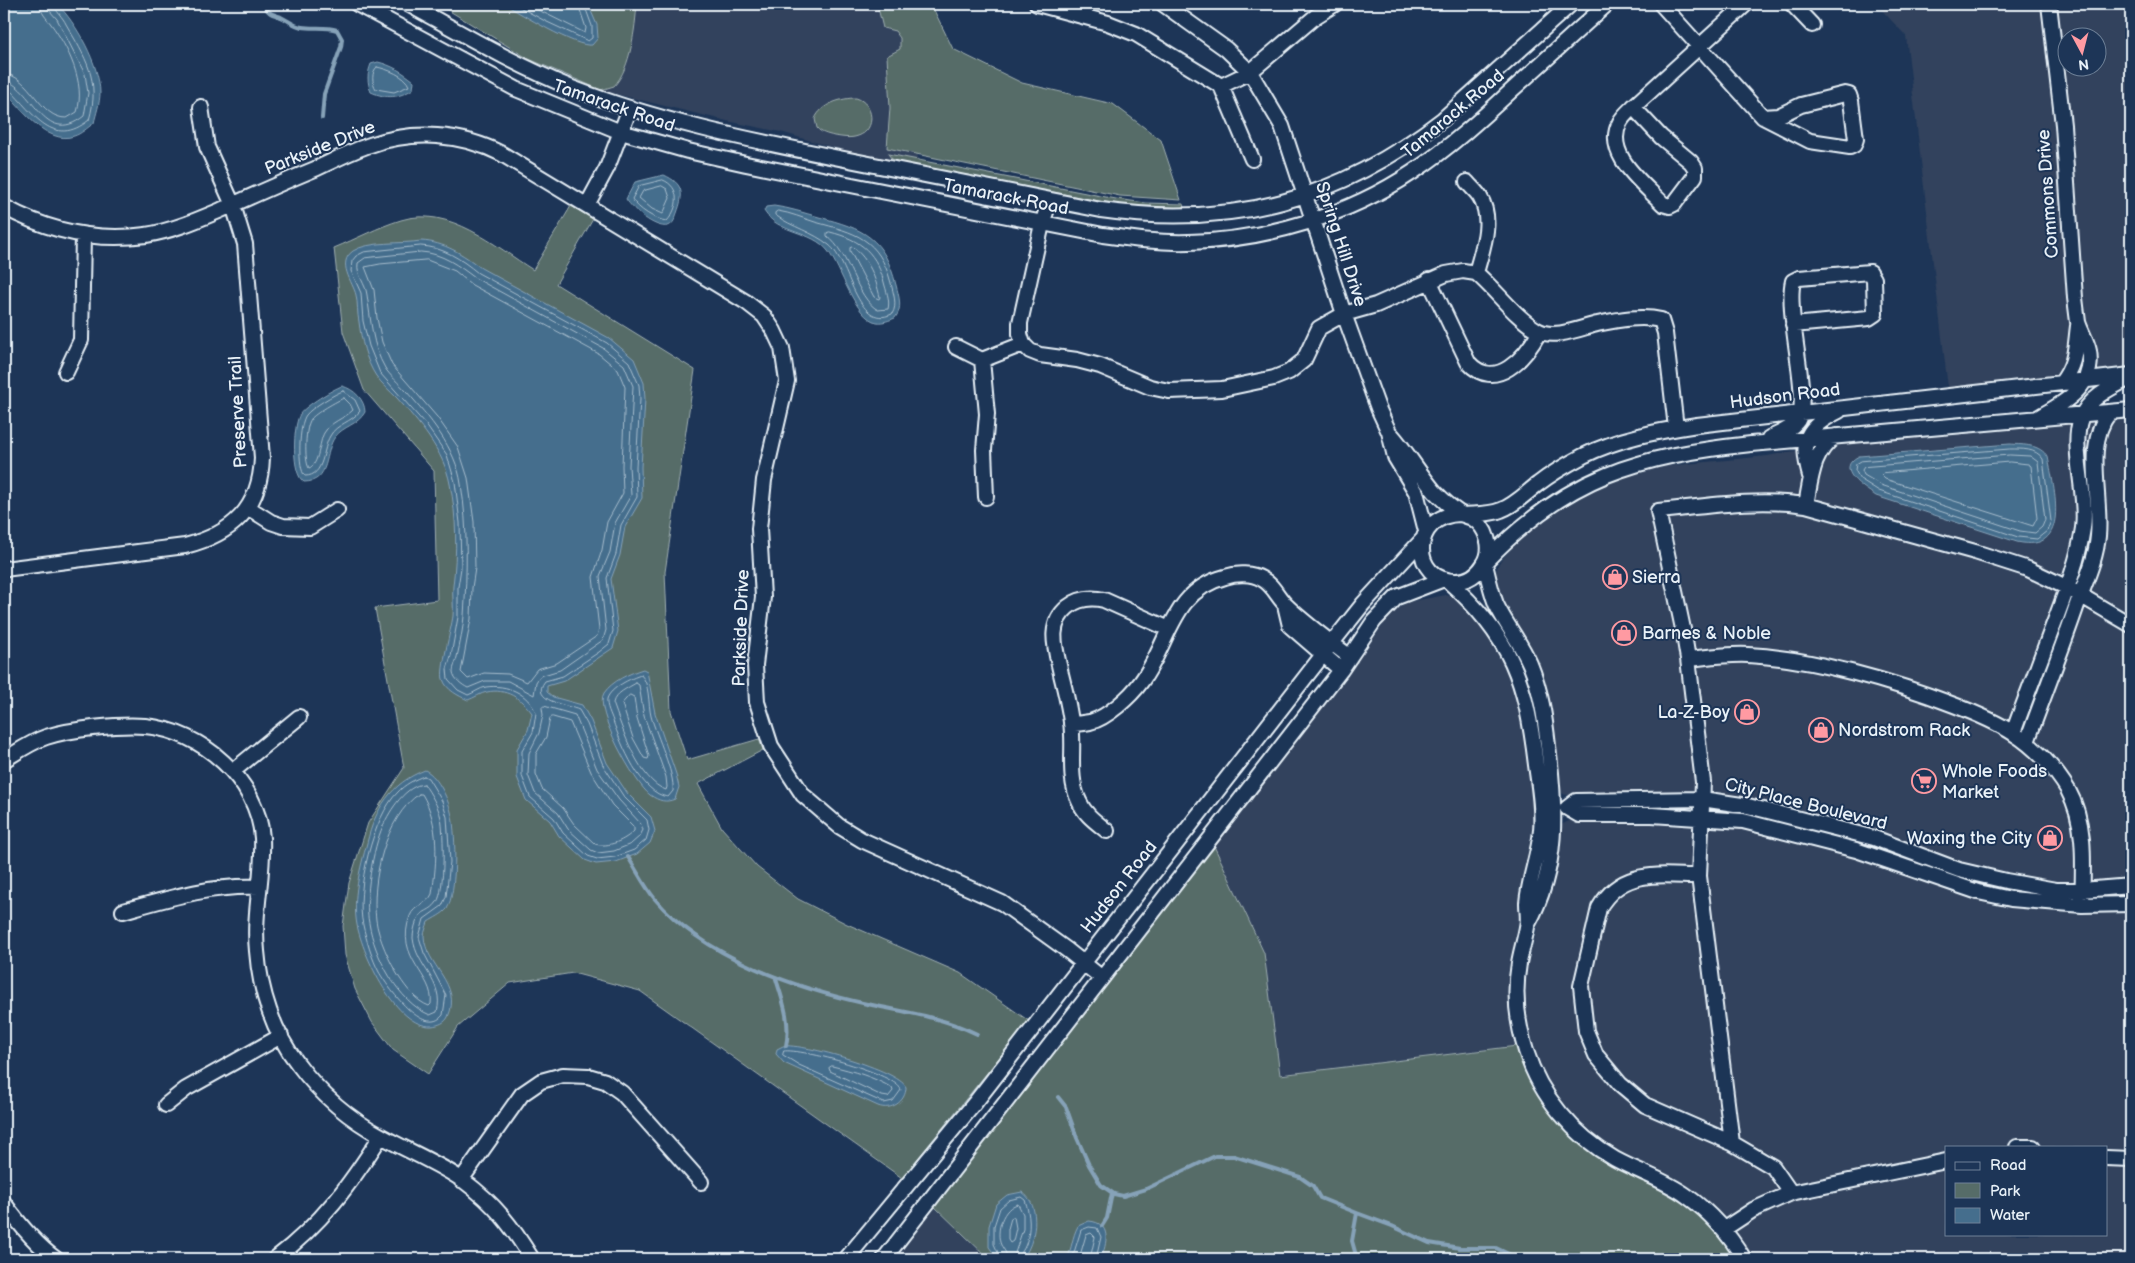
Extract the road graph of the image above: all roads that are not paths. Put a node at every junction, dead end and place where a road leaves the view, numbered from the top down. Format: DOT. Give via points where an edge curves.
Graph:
graph roads {
  1 [pos="358,4"];
  2 [pos="408,4"];
  3 [pos="1037,4"];
  4 [pos="1163,4"];
  5 [pos="1335,4"];
  6 [pos="1570,4"];
  7 [pos="1607,4"];
  8 [pos="1661,4"];
  9 [pos="1746,4"];
  10 [pos="1792,4"];
  11 [pos="2049,4"];
  12 [pos="1812,25"];
  13 [pos="1700,46"];
  14 [pos="1250,72"];
  15 [pos="1221,86"];
  16 [pos="201,107"];
  17 [pos="1633,107"];
  18 [pos="630,108"];
  19 [pos="1763,117"];
  20 [pos="621,132"];
  21 [pos="1252,159"];
  22 [pos="1467,182"];
  23 [pos="1305,196"];
  24 [pos="1050,200"];
  25 [pos="232,205"];
  26 [pos="587,205"];
  27 [pos="4,207"];
  28 [pos="1312,220"];
  29 [pos="1042,224"];
  30 [pos="83,235"];
  31 [pos="1476,273"];
  32 [pos="1429,280"];
  33 [pos="1344,314"];
  34 [pos="2078,323"];
  35 [pos="1793,325"];
  36 [pos="1539,332"];
  37 [pos="1024,344"];
  38 [pos="956,347"];
  39 [pos="982,360"];
  40 [pos="66,372"];
  41 [pos="2131,376"];
  42 [pos="2086,380"];
  43 [pos="2061,383"];
  44 [pos="1848,407"];
  45 [pos="2131,410"];
  46 [pos="1801,413"];
  47 [pos="2109,413"];
  48 [pos="2082,415"];
  49 [pos="2036,419"];
  50 [pos="1676,428"];
  51 [pos="1389,432"];
  52 [pos="1836,436"];
  53 [pos="1807,438"];
  54 [pos="1760,443"];
  55 [pos="1810,476"];
  56 [pos="986,497"];
  57 [pos="1806,505"];
  58 [pos="249,508"];
  59 [pos="337,510"];
  60 [pos="1461,514"];
  61 [pos="1424,535"];
  62 [pos="1486,562"];
  63 [pos="4,569"];
  64 [pos="1446,580"];
  65 [pos="2068,588"];
  66 [pos="2081,596"];
  67 [pos="1285,605"];
  68 [pos="2131,625"];
  69 [pos="1168,629"];
  70 [pos="1332,643"];
  71 [pos="1322,656"];
  72 [pos="1350,657"];
  73 [pos="1688,659"];
  74 [pos="1340,670"];
  75 [pos="299,716"];
  76 [pos="1071,724"];
  77 [pos="2013,732"];
  78 [pos="2027,742"];
  79 [pos="4,760"];
  80 [pos="233,771"];
  81 [pos="1702,799"];
  82 [pos="1554,808"];
  83 [pos="1701,817"];
  84 [pos="1107,832"];
  85 [pos="1699,876"];
  86 [pos="2131,886"];
  87 [pos="259,887"];
  88 [pos="2082,890"];
  89 [pos="2131,904"];
  90 [pos="2082,905"];
  91 [pos="123,911"];
  92 [pos="1084,963"];
  93 [pos="1102,978"];
  94 [pos="281,1036"];
  95 [pos="166,1105"];
  96 [pos="381,1136"];
  97 [pos="1732,1143"];
  98 [pos="2108,1158"];
  99 [pos="2131,1159"];
  100 [pos="1945,1161"];
  101 [pos="461,1180"];
  102 [pos="701,1182"];
  103 [pos="1791,1193"];
  104 [pos="4,1203"];
  105 [pos="1724,1229"];
  106 [pos="56,1259"];
  107 [pos="275,1259"];
  108 [pos="532,1259"];
  109 [pos="846,1259"];
  110 [pos="884,1259"];
  111 [pos="1744,1259"];
  1 -- 20 [label="street, Tamarack Road" via="516,89"];
  2 -- 18 [label="street, Tamarack Road" via="528,68 572,88"];
  3 -- 15 [label="street" via="1136,34"];
  4 -- 14 [label="street, Spring Hill Drive" via="1226,49"];
  5 -- 14 [label="street"];
  6 -- 23 [label="street, Tamarack Road" via="1421,136 1374,166"];
  7 -- 28 [label="street, Tamarack Road" via="1436,156 1360,202"];
  8 -- 13 [label="street"];
  9 -- 13 [label="street"];
  10 -- 12 [label="street"];
  11 -- 34 [label="street, Commons Drive" via="2063,125"];
  13 -- 17 [label="street"];
  13 -- 19 [label="street"];
  14 -- 15 [label="street"];
  14 -- 23 [label="street, Spring Hill Drive" via="1282,126"];
  15 -- 21 [label="street"];
  16 -- 25 [label="street" via="207,146"];
  17 -- 17 [label="street" via="1695,168 1695,176 1670,206 1662,204 1618,151 1620,121"];
  18 -- 20 [label="street"];
  18 -- 24 [label="street, Tamarack Road" via="720,134"];
  19 -- 19 [label="street" via="1778,116 1801,105 1849,95 1854,145 1844,147 1810,141"];
  20 -- 26 [label="street" via="607,168"];
  20 -- 29 [label="street, Tamarack Road" via="746,164"];
  22 -- 31 [label="street" via="1480,197 1487,220"];
  23 -- 24 [label="street, Tamarack Road" via="1241,211 1187,217 1133,215"];
  23 -- 28 [label="street, Spring Hill Drive"];
  24 -- 29 [label="street"];
  25 -- 26 [label="street, Parkside Drive" via="370,145 428,135 448,136 489,147"];
  25 -- 30 [label="street, Parkside Drive" via="193,222 147,234 122,237"];
  25 -- 58 [label="street, Preserve Trail" via="245,244 262,458 261,475"];
  26 -- 92 [label="street, Parkside Drive" via="746,302 764,316 782,348 788,381 764,480 759,529 763,597 755,665 757,702 763,724 771,746 788,774 803,795 839,826 862,840 1002,903"];
  27 -- 30 [label="street, Parkside Drive" via="26,219"];
  28 -- 29 [label="street, Tamarack Road" via="1248,236 1189,242 1135,240"];
  28 -- 33 [label="street, Spring Hill Drive"];
  29 -- 37 [label="street" via="1020,323"];
  30 -- 40 [label="street" via="80,340"];
  31 -- 32 [label="street" via="1463,271"];
  31 -- 36 [label="street"];
  32 -- 33 [label="street" via="1376,305"];
  32 -- 36 [label="street" via="1474,369 1496,374 1509,368 1532,345"];
  33 -- 37 [label="street" via="1319,328 1304,360 1289,372 1222,389 1178,391 1150,387 1100,366 1040,355"];
  33 -- 51 [label="street, Spring Hill Drive"];
  34 -- 42 [label="street, Commons Drive" via="2089,350 2090,366"];
  34 -- 43 [label="street" via="2074,363"];
  35 -- 35 [label="street" via="1793,282 1799,278 1870,272 1874,279 1875,314 1868,318"];
  35 -- 46 [label="street"];
  36 -- 50 [label="street" via="1574,331 1596,324 1651,317 1661,320"];
  37 -- 39 [label="street"];
  38 -- 39 [label="street"];
  39 -- 56 [label="street" via="987,414 984,450"];
  41 -- 42 [label="street, Hudson Road"];
  41 -- 48 [label="street" via="2098,397"];
  42 -- 43 [label="street, Hudson Road"];
  42 -- 49 [label="street" via="2072,396"];
  43 -- 44 [label="street, Hudson Road"];
  44 -- 46 [label="street, Hudson Road"];
  44 -- 53 [label="street" via="1818,422"];
  45 -- 47 [label="street"];
  46 -- 50 [label="street, Hudson Road"];
  46 -- 54 [label="street" via="1789,428"];
  47 -- 48 [label="street"];
  47 -- 66 [label="street" via="2100,428 2096,448 2100,510 2098,537"];
  48 -- 49 [label="street"];
  48 -- 65 [label="street" via="2079,435 2084,525"];
  49 -- 52 [label="street"];
  50 -- 60 [label="street, Hudson Road" via="1634,437 1588,454 1553,473 1504,508"];
  51 -- 60 [label="street, Spring Hill Drive" via="1435,492"];
  51 -- 61 [label="street, Spring Hill Drive" via="1395,457 1416,492"];
  52 -- 53 [label="street"];
  52 -- 55 [label="street" via="1820,451"];
  53 -- 54 [label="street"];
  53 -- 55 [label="street" via="1804,453"];
  54 -- 62 [label="street" via="1664,457 1597,478 1543,509"];
  55 -- 57 [label="street"];
  57 -- 65 [label="street" via="2004,561"];
  57 -- 73 [label="street" via="1744,502 1658,512"];
  58 -- 59 [label="street" via="283,526 310,527"];
  58 -- 63 [label="street, Preserve Trail" via="222,533 184,546"];
  60 -- 61 [label="street" via="1440,518"];
  60 -- 62 [label="street" via="1478,522 1487,536 1489,553"];
  61 -- 64 [label="street" via="1422,556 1430,570"];
  61 -- 70 [label="street, Hudson Road"];
  62 -- 64 [label="street" via="1469,578"];
  62 -- 82 [label="street" via="1496,603 1524,652 1538,688 1545,721"];
  64 -- 72 [label="street" via="1397,597 1378,617"];
  64 -- 82 [label="street" via="1474,606 1496,634 1517,671"];
  65 -- 66 [label="street"];
  65 -- 77 [label="street"];
  66 -- 68 [label="street"];
  66 -- 78 [label="street"];
  67 -- 69 [label="street" via="1263,579 1246,574 1230,575 1196,589"];
  67 -- 70 [label="street"];
  67 -- 71 [label="street" via="1290,626"];
  69 -- 76 [label="street" via="1150,668 1127,698 1092,722"];
  69 -- 76 [label="street" via="1099,599 1082,600 1062,613 1056,624 1055,649"];
  70 -- 71 [label="street, Hudson Road"];
  70 -- 72 [label="street"];
  71 -- 74 [label="street"];
  71 -- 92 [label="street, Hudson Road"];
  72 -- 74 [label="street"];
  73 -- 77 [label="street" via="1747,655 1826,667 1928,695"];
  73 -- 81 [label="street" via="1703,782"];
  74 -- 93 [label="street"];
  75 -- 80 [label="street"];
  76 -- 84 [label="street" via="1073,783 1078,800 1084,812"];
  77 -- 78 [label="street"];
  78 -- 88 [label="street" via="2058,774 2077,810 2081,833"];
  79 -- 80 [label="street" via="46,737 134,725 182,735 208,749"];
  80 -- 87 [label="street" via="257,813 262,836"];
  81 -- 82 [label="street, City Place Boulevard" via="1576,801"];
  81 -- 83 [label="street"];
  81 -- 88 [label="street, City Place Boulevard" via="1748,806 1874,838 1959,870 2056,890"];
  82 -- 83 [label="street, City Place Boulevard" via="1579,816"];
  82 -- 105 [label="street" via="1541,830 1518,972 1517,1012 1530,1063 1567,1121 1590,1142 1686,1195"];
  83 -- 85 [label="street"];
  83 -- 90 [label="street, City Place Boulevard" via="1742,821 1856,850 1978,892 2011,899"];
  85 -- 97 [label="street"];
  85 -- 97 [label="street" via="1637,877 1605,897 1589,947 1581,986 1582,1009 1586,1031 1596,1055 1620,1084 1645,1105"];
  86 -- 88 [label="street, City Place Boulevard"];
  87 -- 91 [label="street" via="214,888 185,893"];
  87 -- 94 [label="street" via="256,949 260,980"];
  88 -- 90 [label="street"];
  89 -- 90 [label="street, City Place Boulevard"];
  92 -- 93 [label="street, Parkside Drive"];
  92 -- 109 [label="street, Hudson Road" via="974,1104"];
  93 -- 110 [label="street"];
  94 -- 95 [label="street" via="186,1089"];
  94 -- 96 [label="street" via="296,1063 322,1094"];
  96 -- 101 [label="street"];
  96 -- 107 [label="street" via="330,1209"];
  97 -- 103 [label="street" via="1773,1167"];
  98 -- 99 [label="street"];
  100 -- 103 [label="street"];
  101 -- 102 [label="street" via="522,1094 541,1080 563,1075 588,1076 605,1081 622,1093"];
  101 -- 108 [label="street" via="504,1216"];
  103 -- 105 [label="street" via="1753,1210"];
  104 -- 106 [label="street" via="20,1226"];
  105 -- 111 [label="street"];
}
